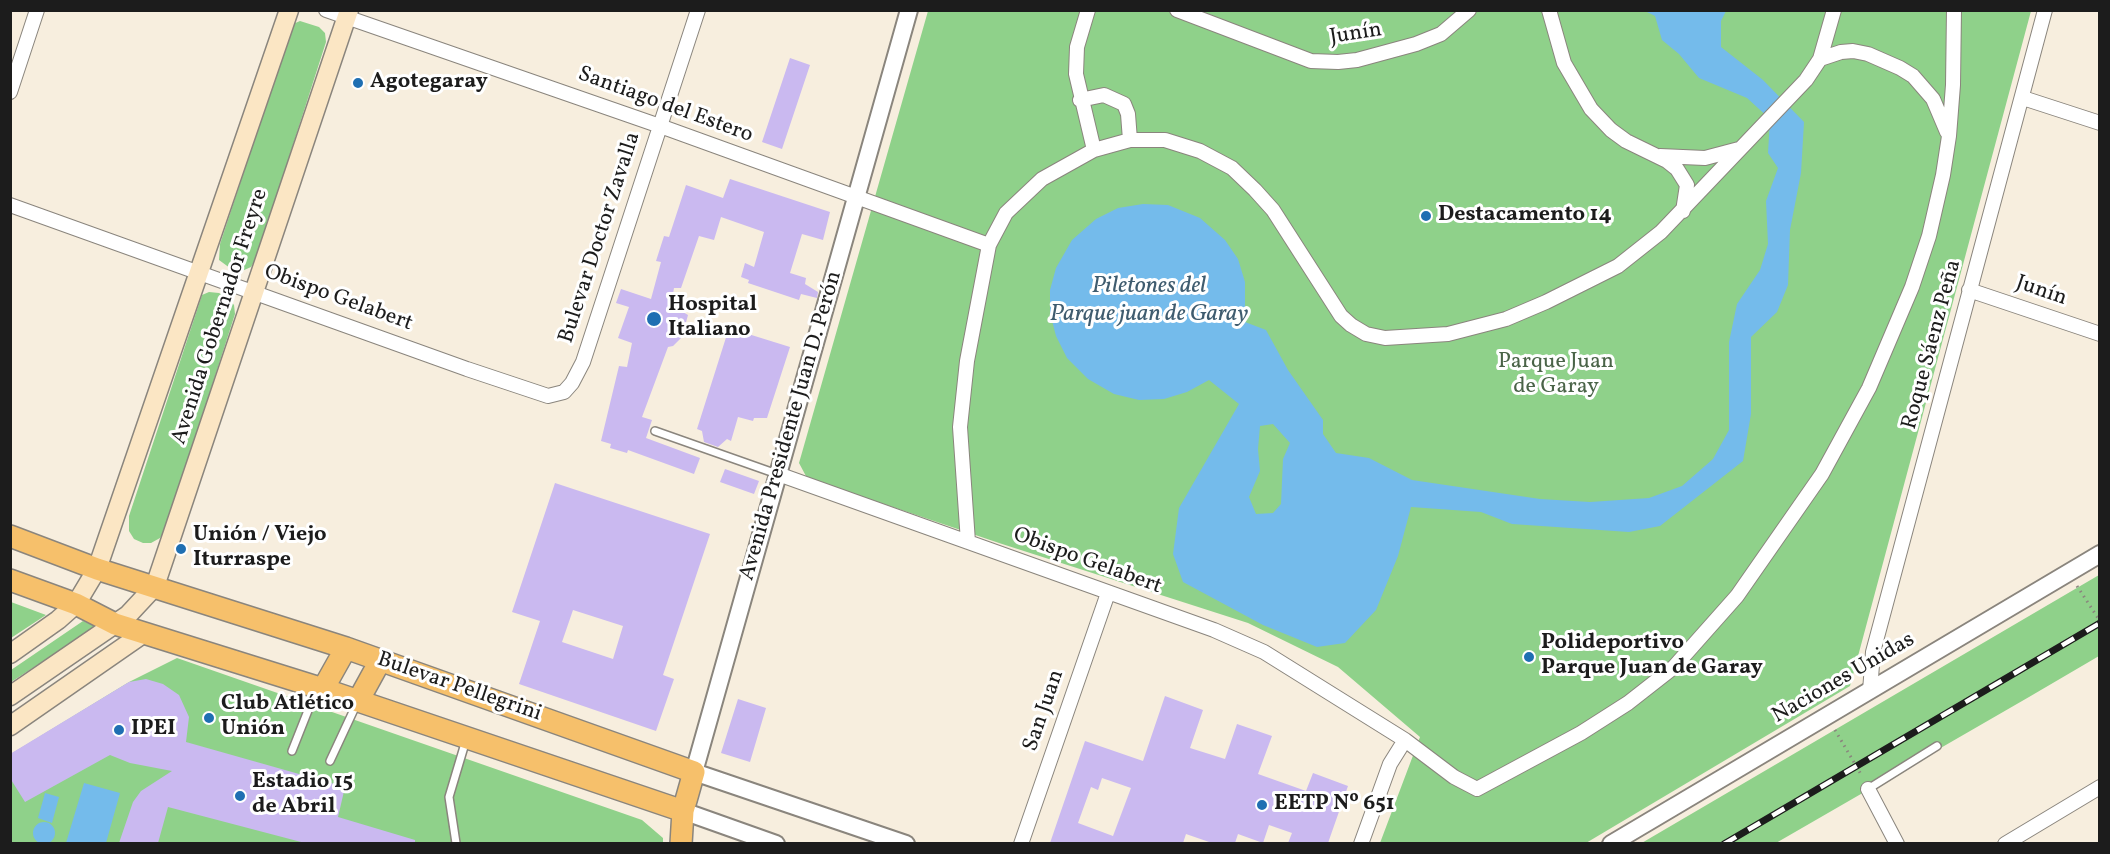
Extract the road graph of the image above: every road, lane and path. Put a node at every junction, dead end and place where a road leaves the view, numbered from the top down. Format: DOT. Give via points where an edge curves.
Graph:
graph roads {
  1 [pos="37,10"];
  2 [pos="289,10"];
  3 [pos="326,10"];
  4 [pos="698,10"];
  5 [pos="909,10"];
  6 [pos="1088,10"];
  7 [pos="1177,10"];
  8 [pos="1468,10"];
  9 [pos="1549,10"];
  10 [pos="1834,10"];
  11 [pos="1954,10"];
  12 [pos="2045,10"];
  13 [pos="348,14"];
  14 [pos="1820,59"];
  15 [pos="10,92"];
  16 [pos="2024,98"];
  17 [pos="1080,100"];
  18 [pos="2100,123"];
  19 [pos="660,126"];
  20 [pos="1949,136"];
  21 [pos="1130,141"];
  22 [pos="1740,149"];
  23 [pos="1094,150"];
  24 [pos="1655,156"];
  25 [pos="856,198"];
  26 [pos="10,205"];
  27 [pos="1683,212"];
  28 [pos="989,245"];
  29 [pos="200,272"];
  30 [pos="254,290"];
  31 [pos="1969,290"];
  32 [pos="2100,334"];
  33 [pos="548,396"];
  34 [pos="655,431"];
  35 [pos="778,474"];
  36 [pos="10,536"];
  37 [pos="968,542"];
  38 [pos="2100,554"];
  39 [pos="97,569"];
  40 [pos="10,580"];
  41 [pos="155,586"];
  42 [pos="1108,593"];
  43 [pos="2082,597"];
  44 [pos="76,604"];
  45 [pos="2100,621"];
  46 [pos="115,624"];
  47 [pos="144,633"];
  48 [pos="346,648"];
  49 [pos="10,654"];
  50 [pos="381,661"];
  51 [pos="323,689"];
  52 [pos="1870,691"];
  53 [pos="10,696"];
  54 [pos="358,701"];
  55 [pos="10,726"];
  56 [pos="466,738"];
  57 [pos="1405,740"];
  58 [pos="1844,743"];
  59 [pos="1937,746"];
  60 [pos="292,751"];
  61 [pos="330,761"];
  62 [pos="694,772"];
  63 [pos="2100,787"];
  64 [pos="1868,789"];
  65 [pos="683,812"];
  66 [pos="456,843"];
  67 [pos="681,843"];
  68 [pos="776,843"];
  69 [pos="906,843"];
  70 [pos="1021,843"];
  71 [pos="1361,843"];
  72 [pos="1611,843"];
  73 [pos="1897,843"];
  74 [pos="2005,843"];
  1 -- 15 [label="street"];
  2 -- 29 [label="main road, Avenida Gobernador Freyre"];
  3 -- 13 [label="street, Santiago del Estero"];
  4 -- 19 [label="street, Bulevar Doctor Zavalla"];
  5 -- 25 [label="street, Avenida Presidente Juan D. Perón"];
  6 -- 17 [label="street" via="1076,59"];
  7 -- 8 [label="street, Junín" via="1311,61 1338,62 1416,44 1441,34"];
  9 -- 24 [label="street" via="1564,63 1591,109 1611,130"];
  10 -- 14 [label="street"];
  11 -- 20 [label="street"];
  12 -- 16 [label="street, Roque Sáenz Peña"];
  13 -- 19 [label="street, Santiago del Estero"];
  13 -- 30 [label="main road, Avenida Gobernador Freyre"];
  14 -- 20 [label="street" via="1853,51 1900,68 1913,76 1933,99"];
  14 -- 22 [label="street" via="1806,80"];
  16 -- 18 [label="street"];
  16 -- 31 [label="street, Roque Sáenz Peña"];
  17 -- 21 [label="street" via="1104,95 1124,104"];
  17 -- 23 [label="street"];
  19 -- 25 [label="street, Santiago del Estero"];
  19 -- 33 [label="street, Bulevar Doctor Zavalla" via="583,362 564,392"];
  20 -- 57 [label="street, Obispo Gelabert" via="1929,236 1869,388 1822,474 1760,565 1710,629 1674,667 1628,703 1477,789 1454,777"];
  21 -- 23 [label="street"];
  21 -- 27 [label="street" via="1165,140 1200,151 1232,168 1272,210 1341,316 1366,334 1385,338 1448,334 1506,319 1618,266"];
  22 -- 24 [label="street" via="1706,158"];
  22 -- 27 [label="street"];
  23 -- 28 [label="street" via="1023,194 1006,213"];
  24 -- 27 [label="street" via="1677,169 1687,185"];
  25 -- 28 [label="street, Santiago del Estero"];
  25 -- 35 [label="street, Avenida Presidente Juan D. Perón"];
  26 -- 29 [label="street, Obispo Gelabert"];
  28 -- 37 [label="street" via="961,418"];
  29 -- 30 [label="street, Obispo Gelabert"];
  29 -- 39 [label="main road, Avenida Gobernador Freyre"];
  30 -- 33 [label="street, Obispo Gelabert"];
  30 -- 41 [label="main road, Avenida Gobernador Freyre"];
  31 -- 32 [label="street, Junín"];
  31 -- 52 [label="street, Roque Sáenz Peña" via="1873,652"];
  34 -- 35 [label="lane, Obispo Gelabert"];
  35 -- 37 [label="street, Obispo Gelabert"];
  35 -- 62 [label="street, Avenida Presidente Juan D. Perón"];
  36 -- 39 [label="main road, Bulevar Pellegrini"];
  37 -- 42 [label="street, Obispo Gelabert"];
  38 -- 52 [label="street, Naciones Unidas"];
  39 -- 41 [label="main road, Bulevar Pellegrini"];
  39 -- 44 [label="main road, Avenida Gobernador Freyre"];
  40 -- 44 [label="main road, Bulevar Pellegrini"];
  41 -- 46 [label="main road, Avenida Gobernador Freyre" via="139,606"];
  41 -- 48 [label="main road, Bulevar Pellegrini"];
  42 -- 57 [label="street, Obispo Gelabert" via="1264,652"];
  42 -- 70 [label="street, San Juan"];
  43 -- 45 [label="path"];
  44 -- 46 [label="main road, Bulevar Pellegrini"];
  44 -- 49 [label="main road, Avenida Gobernador Freyre"];
  46 -- 47 [label="main road, Bulevar Pellegrini"];
  46 -- 53 [label="main road, Avenida Gobernador Freyre"];
  47 -- 51 [label="main road, Bulevar Pellegrini"];
  47 -- 55 [label="main road"];
  48 -- 50 [label="main road, Bulevar Pellegrini"];
  48 -- 51 [label="main road"];
  50 -- 54 [label="main road"];
  50 -- 62 [label="main road, Bulevar Pellegrini"];
  51 -- 54 [label="main road, Bulevar Pellegrini"];
  51 -- 60 [label="lane" via="311,703"];
  52 -- 72 [label="street, Naciones Unidas"];
  54 -- 56 [label="main road, Bulevar Pellegrini"];
  54 -- 61 [label="lane"];
  56 -- 65 [label="main road, Bulevar Pellegrini"];
  56 -- 66 [label="lane" via="449,797"];
  57 -- 71 [label="street" via="1390,764"];
  58 -- 64 [label="path"];
  59 -- 64 [label="lane"];
  62 -- 65 [label="main road, Avenida Presidente Juan D. Perón"];
  62 -- 69 [label="street, Bulevar Pellegrini"];
  63 -- 74 [label="street"];
  64 -- 73 [label="street"];
  65 -- 67 [label="main road, Avenida Presidente Juan D. Perón"];
  65 -- 68 [label="street, Bulevar Pellegrini"];
}
